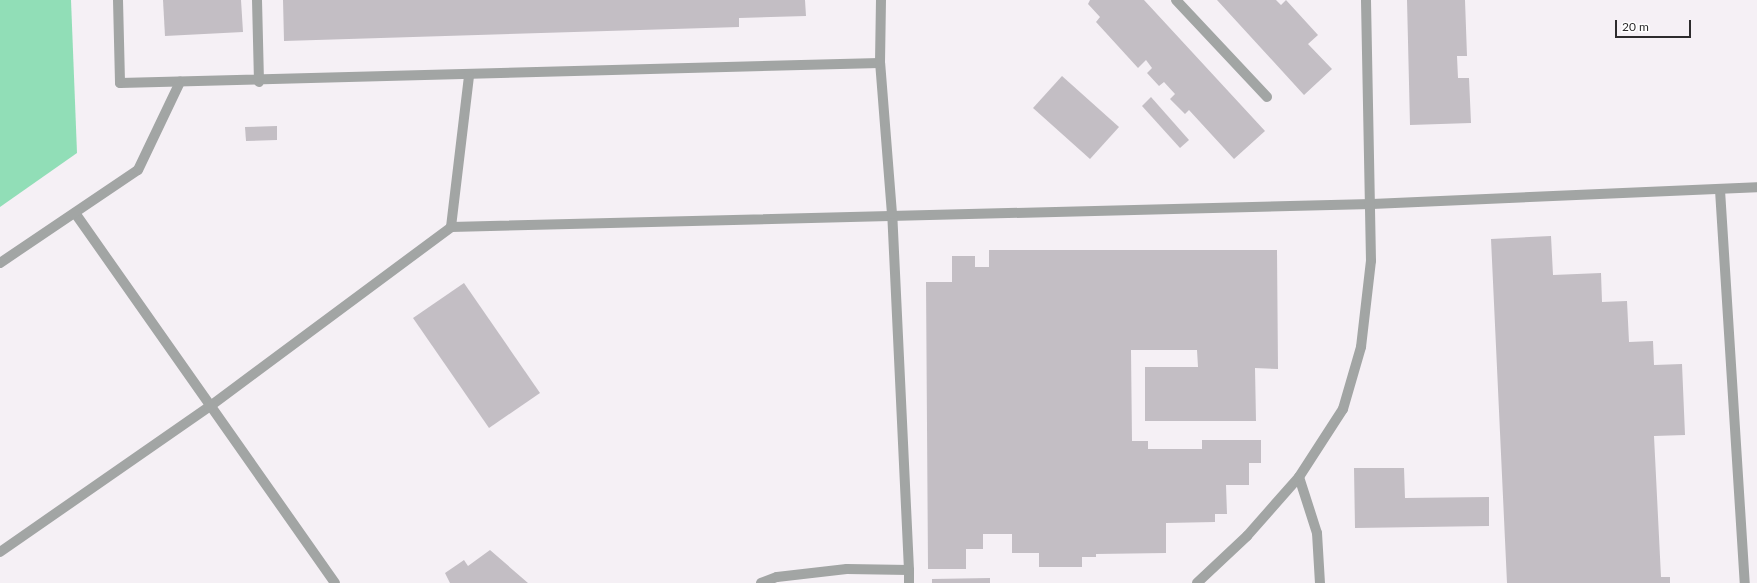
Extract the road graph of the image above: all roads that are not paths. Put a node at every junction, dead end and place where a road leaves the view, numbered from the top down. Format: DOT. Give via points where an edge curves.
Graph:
graph roads {
  1 [pos="118,0"];
  2 [pos="257,0"];
  3 [pos="881,0"];
  4 [pos="1176,0"];
  5 [pos="1366,0"];
  6 [pos="880,63"];
  7 [pos="469,75"];
  8 [pos="180,82"];
  9 [pos="259,82"];
  10 [pos="1267,97"];
  11 [pos="1757,187"];
  12 [pos="1720,190"];
  13 [pos="1372,204"];
  14 [pos="75,212"];
  15 [pos="892,214"];
  16 [pos="451,227"];
  17 [pos="0,263"];
  18 [pos="209,407"];
  19 [pos="1299,477"];
  20 [pos="0,552"];
  21 [pos="909,570"];
  22 [pos="335,583"];
  23 [pos="760,583"];
  24 [pos="909,583"];
  25 [pos="1198,583"];
  26 [pos="1320,583"];
  27 [pos="1745,583"];
  1 -- 8 [label="street" via="120,83"];
  2 -- 9 [label="street"];
  3 -- 6 [label="street"];
  4 -- 10 [label="street"];
  5 -- 13 [label="street"];
  6 -- 7 [label="street"];
  6 -- 15 [label="street"];
  7 -- 9 [label="street"];
  7 -- 16 [label="street"];
  8 -- 9 [label="street"];
  8 -- 14 [label="street" via="138,170"];
  11 -- 12 [label="street"];
  12 -- 13 [label="street"];
  12 -- 27 [label="street"];
  13 -- 15 [label="street"];
  13 -- 19 [label="street" via="1371,261 1361,348 1343,409"];
  14 -- 17 [label="street"];
  14 -- 18 [label="street"];
  15 -- 16 [label="street"];
  15 -- 21 [label="street"];
  16 -- 18 [label="street"];
  18 -- 20 [label="street"];
  18 -- 22 [label="street"];
  19 -- 25 [label="street" via="1246,536"];
  19 -- 26 [label="street" via="1317,533"];
  21 -- 23 [label="street" via="847,569 777,577"];
  21 -- 24 [label="street"];
}
